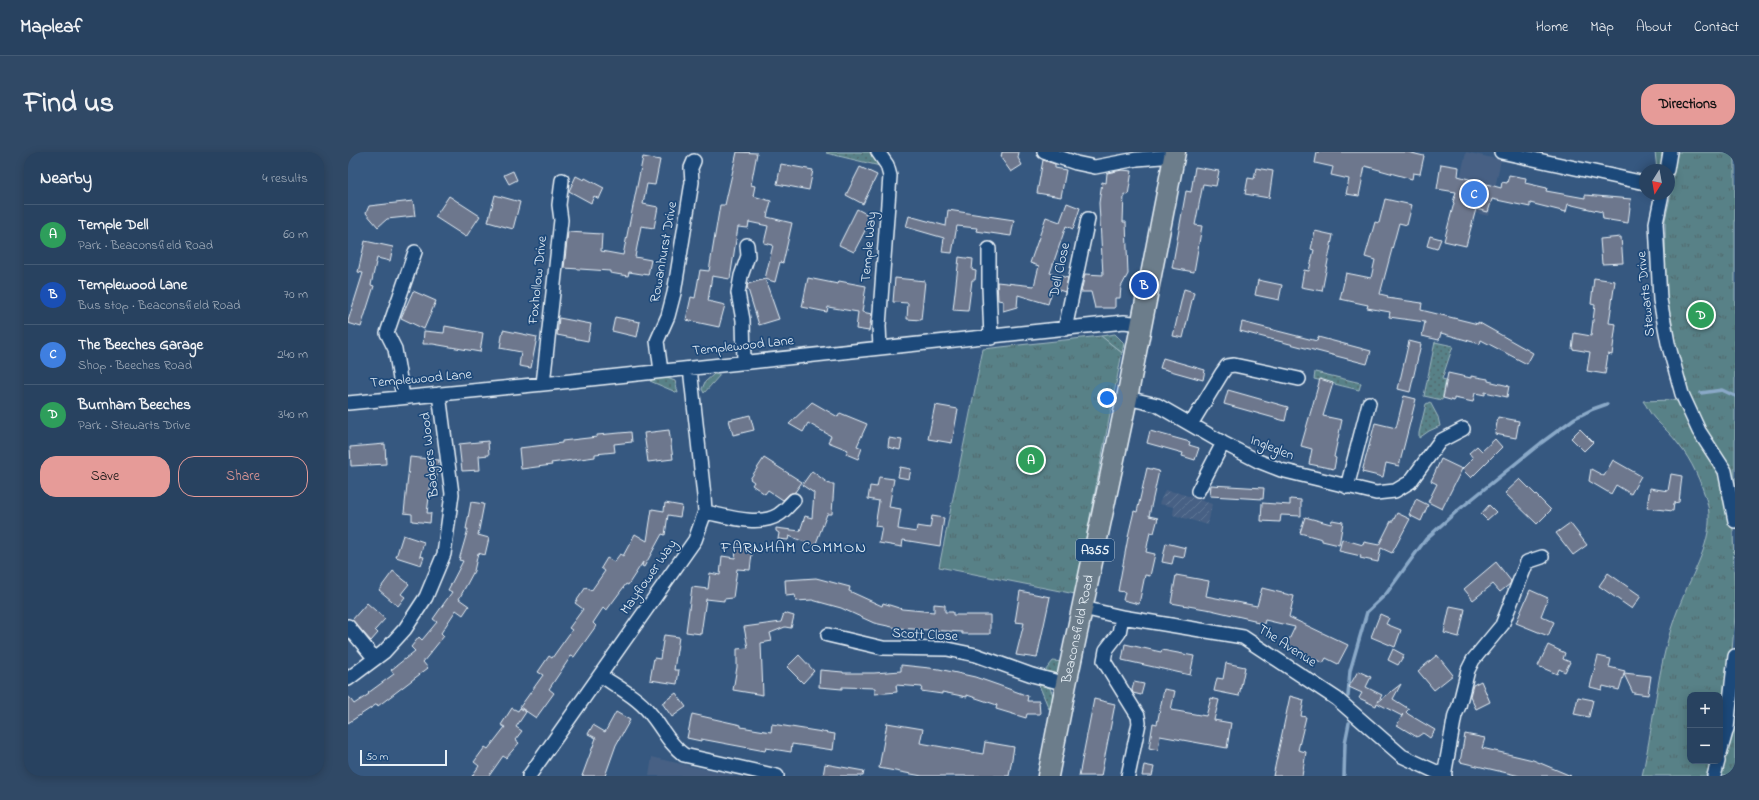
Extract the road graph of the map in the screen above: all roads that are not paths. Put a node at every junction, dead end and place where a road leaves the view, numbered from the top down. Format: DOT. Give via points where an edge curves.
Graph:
graph roads {
  1 [pos="878,152"];
  2 [pos="1044,152"];
  3 [pos="1501,152"];
  4 [pos="1670,152"];
  5 [pos="1174,154"];
  6 [pos="694,161"];
  7 [pos="1668,164"];
  8 [pos="562,180"];
  9 [pos="1639,182"];
  10 [pos="1661,200"];
  11 [pos="1088,219"];
  12 [pos="746,244"];
  13 [pos="989,249"];
  14 [pos="416,252"];
  15 [pos="1141,324"];
  16 [pos="1065,329"];
  17 [pos="991,338"];
  18 [pos="880,348"];
  19 [pos="744,362"];
  20 [pos="690,368"];
  21 [pos="661,370"];
  22 [pos="1299,379"];
  23 [pos="543,384"];
  24 [pos="439,394"];
  25 [pos="403,397"];
  26 [pos="1127,398"];
  27 [pos="348,402"];
  28 [pos="1369,403"];
  29 [pos="1191,424"];
  30 [pos="1463,428"];
  31 [pos="1223,444"];
  32 [pos="1347,487"];
  33 [pos="1198,491"];
  34 [pos="794,500"];
  35 [pos="705,512"];
  36 [pos="1735,520"];
  37 [pos="1542,557"];
  38 [pos="1083,608"];
  39 [pos="1122,617"];
  40 [pos="348,626"];
  41 [pos="828,635"];
  42 [pos="1735,656"];
  43 [pos="375,659"];
  44 [pos="600,675"];
  45 [pos="348,679"];
  46 [pos="1066,684"];
  47 [pos="1723,740"];
  48 [pos="1717,764"];
  49 [pos="528,776"];
  50 [pos="778,776"];
  51 [pos="1048,776"];
  52 [pos="1128,776"];
  53 [pos="1444,776"];
  54 [pos="1714,776"];
  1 -- 18 [label="street, Temple Way" via="890,176 879,326"];
  2 -- 5 [label="street" via="1095,167"];
  3 -- 9 [label="street"];
  4 -- 7 [label="street"];
  5 -- 15 [label="main road, Beaconsfield Road / A355"];
  6 -- 21 [label="street, Rowanhurst Drive" via="674,293 668,316 657,341"];
  8 -- 23 [label="street, Foxhollow Drive" via="559,204 561,220"];
  10 -- 36 [label="street, Stewarts Drive" via="1656,223 1660,300 1668,343 1682,394 1699,431 1725,471"];
  11 -- 16 [label="street, Dell Close"];
  12 -- 19 [label="street" via="748,256 738,293 743,320"];
  13 -- 17 [label="street"];
  14 -- 25 [label="street" via="387,333 395,349"];
  15 -- 16 [label="street, Templewood Lane" via="1124,322"];
  15 -- 26 [label="main road, Beaconsfield Road / A355"];
  16 -- 17 [label="street, Templewood Lane"];
  17 -- 18 [label="street, Templewood Lane"];
  18 -- 19 [label="street, Templewood Lane"];
  19 -- 20 [label="street, Templewood Lane"];
  20 -- 21 [label="street, Templewood Lane"];
  20 -- 35 [label="street, Mayflower Way"];
  21 -- 23 [label="street, Templewood Lane"];
  22 -- 29 [label="street" via="1234,365 1228,366"];
  23 -- 24 [label="street, Templewood Lane"];
  24 -- 25 [label="street, Templewood Lane"];
  24 -- 43 [label="street, Badgers Wood" via="452,494 444,554 421,604 405,629"];
  25 -- 27 [label="street, Templewood Lane"];
  26 -- 29 [label="street, Ingleglen" via="1157,405"];
  26 -- 38 [label="main road, Beaconsfield Road / A355"];
  28 -- 32 [label="street"];
  29 -- 31 [label="street, Ingleglen"];
  30 -- 32 [label="street, Ingleglen" via="1440,441 1410,482 1395,490 1376,493"];
  31 -- 32 [label="street, Ingleglen" via="1281,470"];
  31 -- 33 [label="street"];
  34 -- 35 [label="street" via="779,514 766,519 750,520"];
  35 -- 44 [label="street, Mayflower Way" via="695,540"];
  37 -- 53 [label="street" via="1527,562 1502,624 1468,670 1455,715"];
  38 -- 39 [label="street, The Avenue"];
  38 -- 46 [label="main road, Beaconsfield Road / A355"];
  39 -- 52 [label="street" via="1119,633 1106,650 1104,661 1138,716 1139,723"];
  39 -- 53 [label="street, The Avenue" via="1244,636 1337,699 1402,756"];
  40 -- 43 [label="street"];
  41 -- 46 [label="street, Scott Close" via="883,648 947,649 976,655"];
  42 -- 47 [label="street"];
  43 -- 45 [label="street, Badgers Wood"];
  44 -- 49 [label="street, Mayflower Way"];
  44 -- 50 [label="street" via="639,702 649,712 673,748 684,756"];
  46 -- 51 [label="main road, Beaconsfield Road / A355"];
  48 -- 54 [label="street"];
}
